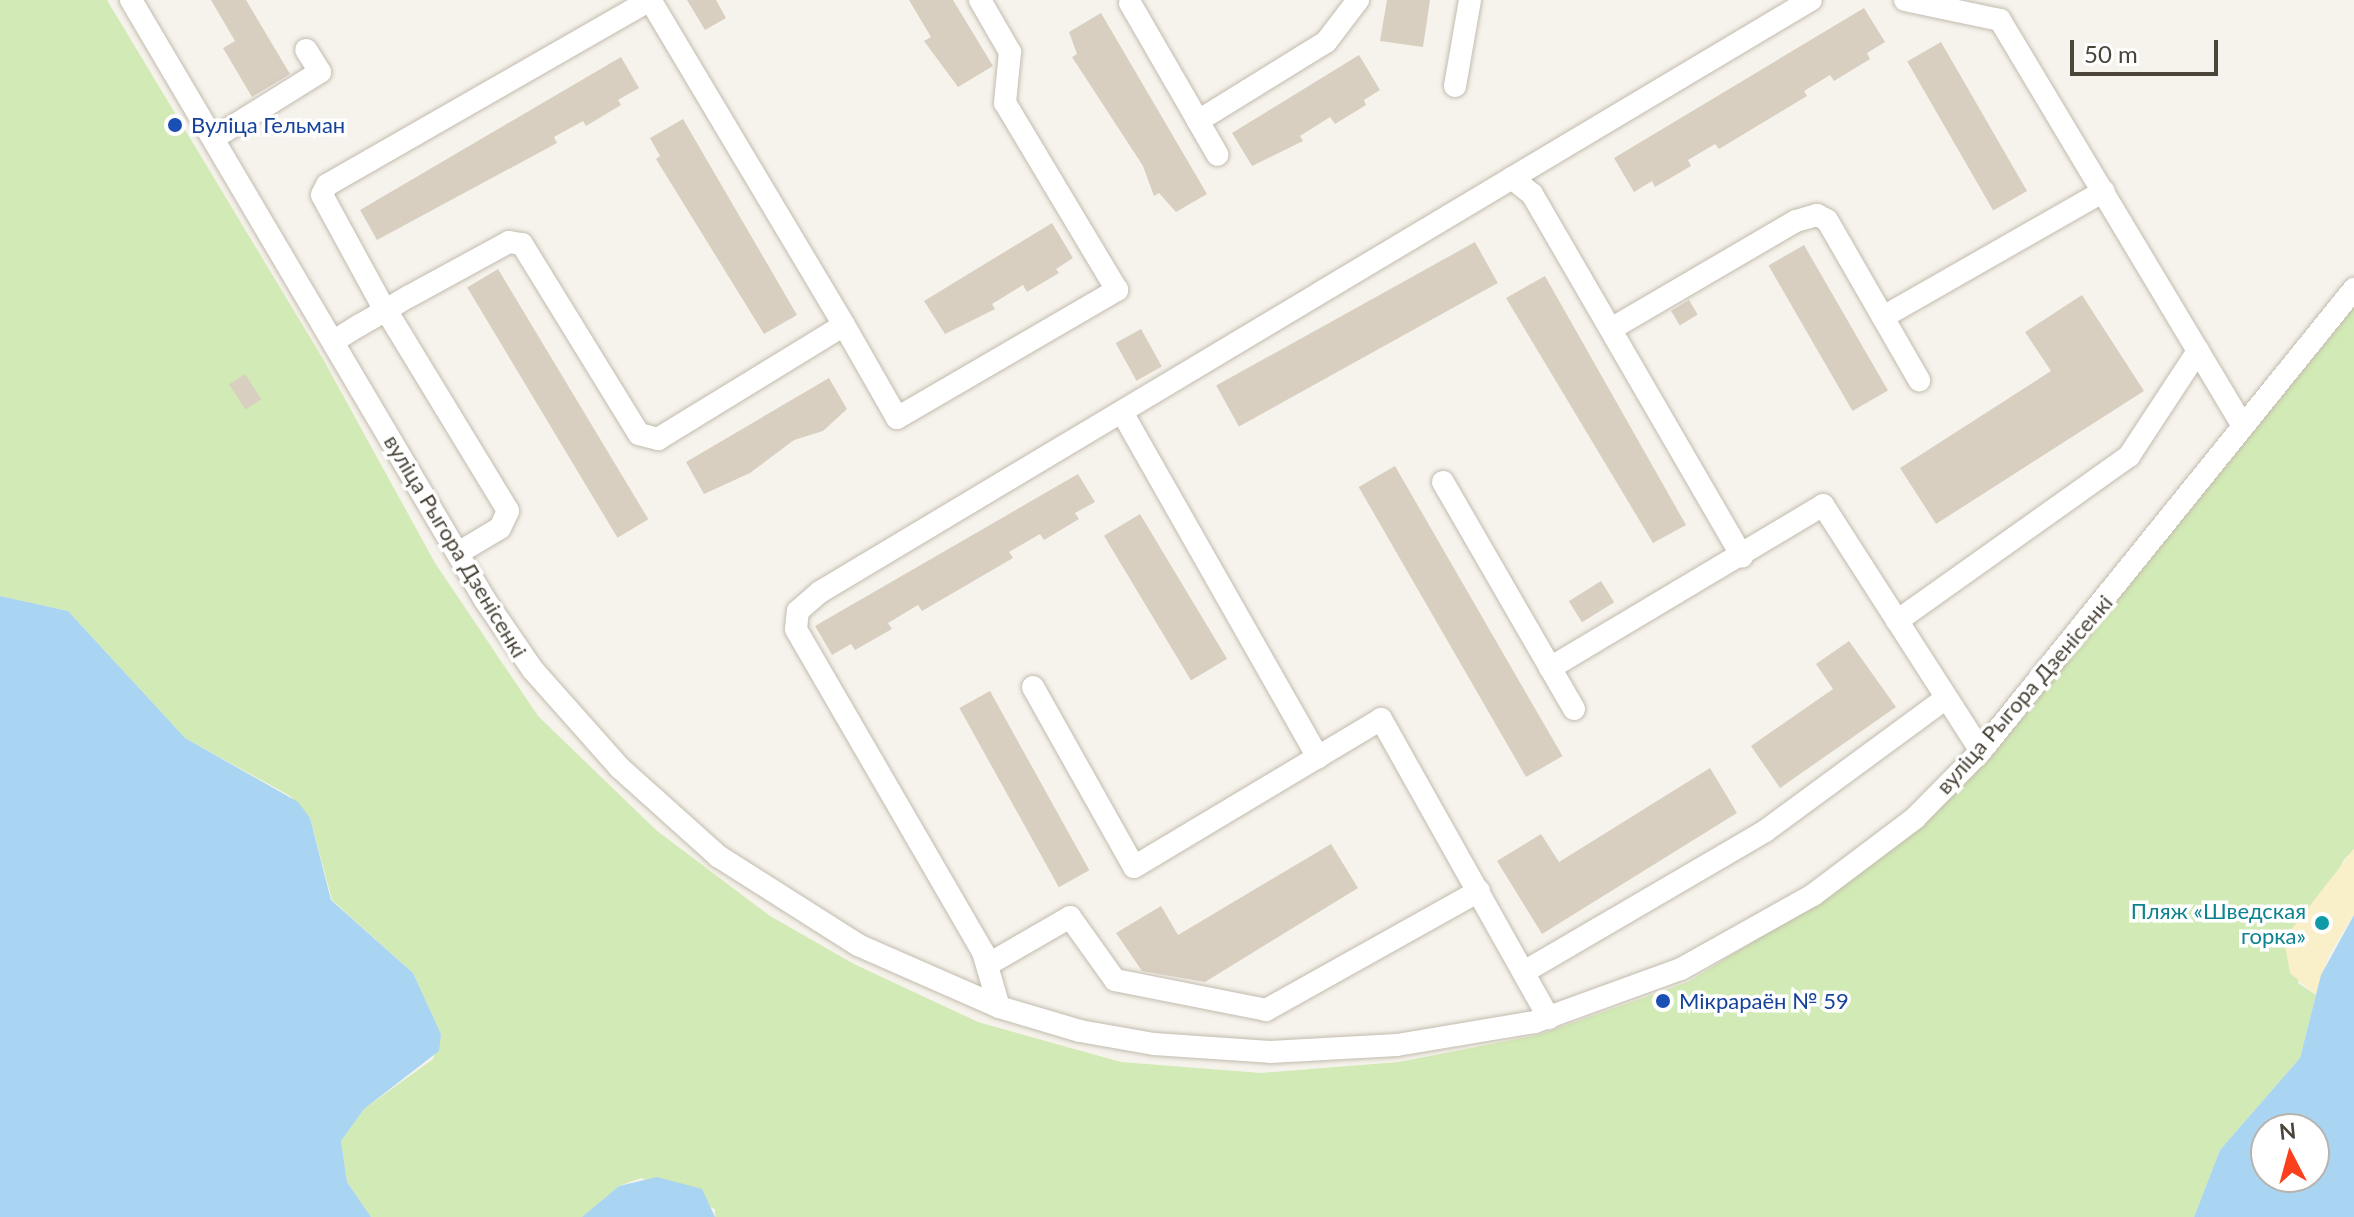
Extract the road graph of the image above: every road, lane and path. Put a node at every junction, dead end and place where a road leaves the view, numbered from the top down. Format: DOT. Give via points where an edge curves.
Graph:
graph roads {
  1 [pos="131,0"];
  2 [pos="650,0"];
  3 [pos="980,0"];
  4 [pos="1358,0"];
  5 [pos="1470,0"];
  6 [pos="1811,0"];
  7 [pos="1905,0"];
  8 [pos="1130,3"];
  9 [pos="306,50"];
  10 [pos="1455,86"];
  11 [pos="1198,121"];
  12 [pos="214,138"];
  13 [pos="1218,155"];
  14 [pos="1512,178"];
  15 [pos="2104,191"];
  16 [pos="2354,289"];
  17 [pos="386,310"];
  18 [pos="1883,317"];
  19 [pos="844,325"];
  20 [pos="1611,329"];
  21 [pos="334,341"];
  22 [pos="2198,351"];
  23 [pos="1919,380"];
  24 [pos="1123,414"];
  25 [pos="2243,426"];
  26 [pos="1443,482"];
  27 [pos="458,553"];
  28 [pos="1742,556"];
  29 [pos="1897,621"];
  30 [pos="1550,668"];
  31 [pos="1033,687"];
  32 [pos="1946,698"];
  33 [pos="1574,709"];
  34 [pos="1981,751"];
  35 [pos="1318,757"];
  36 [pos="1479,891"];
  37 [pos="987,965"];
  38 [pos="1524,972"];
  39 [pos="999,1007"];
  40 [pos="1549,1018"];
  1 -- 12 [label="street, вуліца Рыгора Дзенісенкі"];
  2 -- 17 [label="street" via="327,185 324,205"];
  2 -- 19 [label="street"];
  3 -- 19 [label="street" via="1010,52 1005,103 1117,290 897,418"];
  4 -- 11 [label="street" via="1326,42"];
  5 -- 10 [label="street"];
  6 -- 14 [label="street"];
  7 -- 15 [label="street" via="2000,20"];
  8 -- 11 [label="street"];
  9 -- 12 [label="street" via="320,72"];
  11 -- 13 [label="street"];
  12 -- 21 [label="street, вуліца Рыгора Дзенісенкі"];
  14 -- 20 [label="street" via="1532,194"];
  14 -- 24 [label="street"];
  15 -- 18 [label="street"];
  15 -- 22 [label="street"];
  16 -- 25 [label="street, вуліца Рыгора Дзенісенкі"];
  17 -- 19 [label="street" via="509,242 522,244 647,439 658,439"];
  17 -- 21 [label="street"];
  17 -- 27 [label="street" via="508,511 500,528"];
  18 -- 20 [label="street" via="1827,220 1817,215 1796,221"];
  18 -- 23 [label="street"];
  20 -- 28 [label="street"];
  21 -- 27 [label="street, вуліца Рыгора Дзенісенкі"];
  22 -- 25 [label="street"];
  22 -- 29 [label="street" via="2129,456"];
  24 -- 35 [label="street"];
  24 -- 37 [label="street" via="820,592 798,611 796,629"];
  25 -- 34 [label="street, вуліца Рыгора Дзенісенкі"];
  26 -- 30 [label="street"];
  27 -- 39 [label="street, вуліца Рыгора Дзенісенкі" via="533,670 669,815 774,895 858,945"];
  28 -- 29 [label="street" via="1823,505"];
  28 -- 30 [label="street"];
  29 -- 32 [label="street"];
  30 -- 33 [label="street"];
  31 -- 35 [label="street" via="1134,867"];
  32 -- 34 [label="street"];
  32 -- 38 [label="street" via="1765,831"];
  34 -- 40 [label="street, вуліца Рыгора Дзенісенкі" via="1915,818 1813,895 1681,969"];
  35 -- 36 [label="street" via="1381,719"];
  36 -- 37 [label="street" via="1266,1010 1115,980 1070,917"];
  36 -- 38 [label="street"];
  37 -- 39 [label="street"];
  38 -- 40 [label="street"];
  39 -- 40 [label="street, вуліца Рыгора Дзенісенкі" via="1080,1031 1154,1044 1270,1052 1397,1045"];
}
